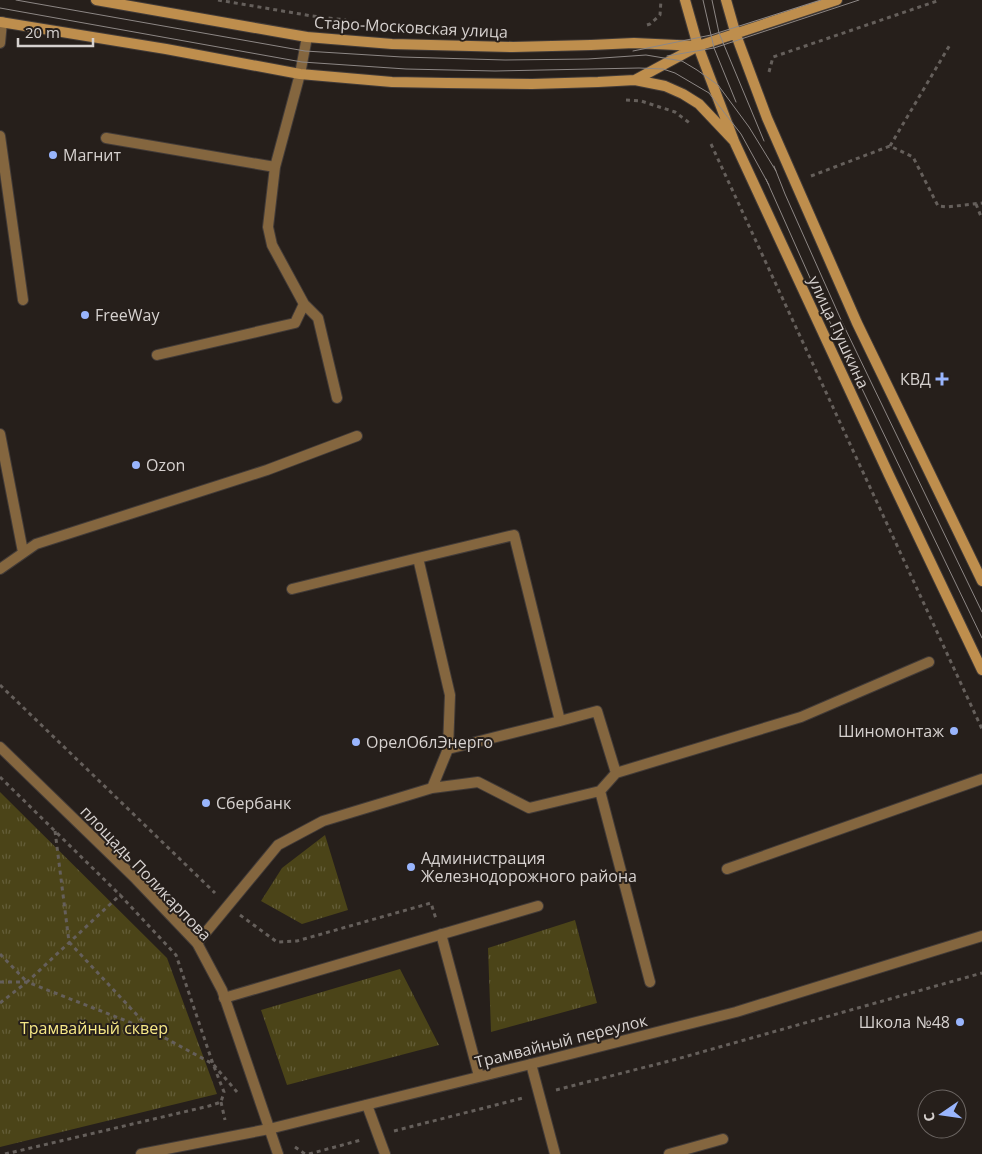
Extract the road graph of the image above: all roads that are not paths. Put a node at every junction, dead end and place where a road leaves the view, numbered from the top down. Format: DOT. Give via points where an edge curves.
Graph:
graph roads {
  1 [pos="96,0"];
  2 [pos="685,0"];
  3 [pos="726,0"];
  4 [pos="838,0"];
  5 [pos="1,22"];
  6 [pos="736,35"];
  7 [pos="307,37"];
  8 [pos="0,43"];
  9 [pos="698,46"];
  10 [pos="300,74"];
  11 [pos="635,80"];
  12 [pos="0,136"];
  13 [pos="106,138"];
  14 [pos="734,141"];
  15 [pos="275,168"];
  16 [pos="23,300"];
  17 [pos="304,304"];
  18 [pos="156,355"];
  19 [pos="337,398"];
  20 [pos="0,434"];
  21 [pos="357,436"];
  22 [pos="23,552"];
  23 [pos="418,558"];
  24 [pos="0,569"];
  25 [pos="982,581"];
  26 [pos="292,589"];
  27 [pos="929,662"];
  28 [pos="982,670"];
  29 [pos="560,721"];
  30 [pos="0,747"];
  31 [pos="448,749"];
  32 [pos="616,773"];
  33 [pos="982,779"];
  34 [pos="432,788"];
  35 [pos="600,791"];
  36 [pos="726,869"];
  37 [pos="538,906"];
  38 [pos="441,934"];
  39 [pos="982,936"];
  40 [pos="197,943"];
  41 [pos="650,982"];
  42 [pos="224,998"];
  43 [pos="531,1064"];
  44 [pos="479,1076"];
  45 [pos="368,1104"];
  46 [pos="269,1129"];
  47 [pos="722,1139"];
  48 [pos="142,1154"];
  49 [pos="278,1154"];
  50 [pos="385,1154"];
  51 [pos="555,1154"];
  52 [pos="669,1154"];
  1 -- 7 [label="main road, Старо-Московская улица"];
  2 -- 9 [label="main road, улица Пушкина"];
  3 -- 6 [label="main road, улица Пушкина"];
  4 -- 6 [label="main road"];
  5 -- 8 [label="street"];
  5 -- 10 [label="main road"];
  6 -- 9 [label="main road"];
  6 -- 25 [label="main road, улица Пушкина" via="767,118 856,323"];
  7 -- 9 [label="main road, Старо-Московская улица" via="392,44 504,47 634,43"];
  7 -- 10 [label="street"];
  9 -- 11 [label="main road"];
  9 -- 14 [label="main road, улица Пушкина"];
  10 -- 11 [label="main road" via="438,83"];
  10 -- 15 [label="street"];
  11 -- 14 [label="main road" via="665,86 683,94 699,104"];
  12 -- 16 [label="street"];
  13 -- 15 [label="street"];
  14 -- 28 [label="main road, улица Пушкина"];
  15 -- 17 [label="street" via="268,227 272,245"];
  17 -- 18 [label="street" via="295,323"];
  17 -- 19 [label="street" via="318,318"];
  20 -- 22 [label="street"];
  21 -- 22 [label="street" via="266,470 36,544"];
  22 -- 24 [label="street"];
  23 -- 26 [label="street"];
  23 -- 29 [label="street" via="514,535"];
  23 -- 31 [label="street" via="450,695"];
  27 -- 32 [label="street" via="801,716"];
  29 -- 31 [label="street"];
  29 -- 32 [label="street" via="597,711"];
  30 -- 40 [label="street, площадь Поликарпова"];
  31 -- 34 [label="street"];
  32 -- 35 [label="street"];
  33 -- 36 [label="street"];
  34 -- 35 [label="street" via="478,782 529,808"];
  34 -- 40 [label="street" via="323,821 278,845"];
  35 -- 41 [label="street"];
  37 -- 38 [label="street"];
  38 -- 42 [label="street"];
  38 -- 44 [label="street"];
  39 -- 43 [label="street, Трамвайный переулок" via="736,1012"];
  40 -- 42 [label="street, площадь Поликарпова"];
  42 -- 46 [label="street, площадь Поликарпова"];
  43 -- 44 [label="street, Трамвайный переулок"];
  43 -- 51 [label="street"];
  44 -- 45 [label="street, Трамвайный переулок"];
  45 -- 46 [label="street, Трамвайный переулок"];
  45 -- 50 [label="street"];
  46 -- 48 [label="street, Трамвайный переулок"];
  46 -- 49 [label="street, площадь Поликарпова"];
  47 -- 52 [label="street"];
}
